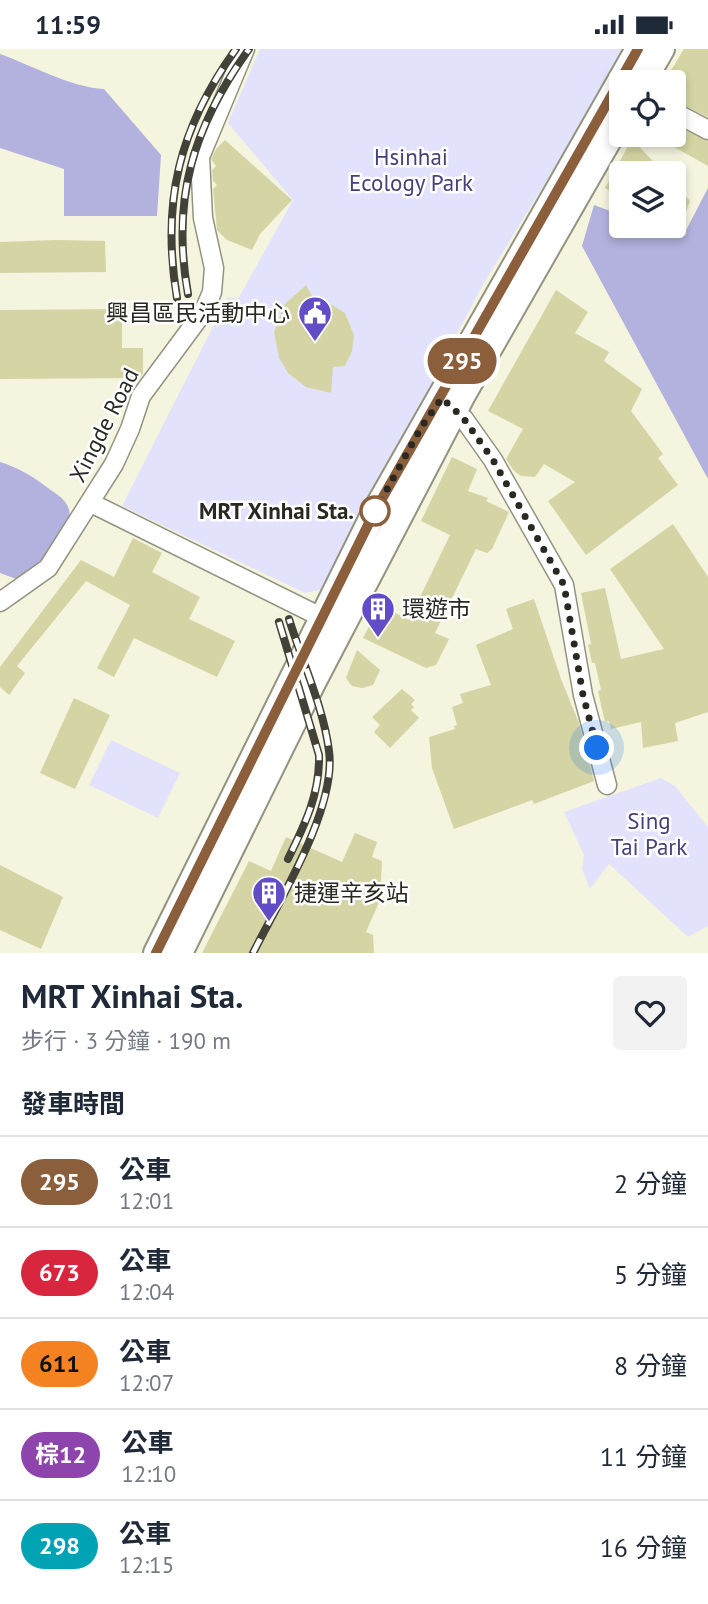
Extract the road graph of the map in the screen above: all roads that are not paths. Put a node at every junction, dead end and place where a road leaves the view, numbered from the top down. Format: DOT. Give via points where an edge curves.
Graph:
graph roads {
  1 [pos="245,49"];
  2 [pos="638,49"];
  3 [pos="662,49"];
  4 [pos="650,70"];
  5 [pos="686,118"];
  6 [pos="708,130"];
  7 [pos="609,139"];
  8 [pos="448,405"];
  9 [pos="91,503"];
  10 [pos="0,602"];
  11 [pos="332,623"];
  12 [pos="607,785"];
  13 [pos="156,953"];
  14 [pos="180,953"];
  1 -- 9 [label="street, Xingde Road" via="200,157 203,218 214,268 212,292 204,311 141,396 114,464"];
  2 -- 8 [label="main road"];
  3 -- 4 [label="main road"];
  5 -- 6 [label="street"];
  7 -- 8 [label="main road"];
  8 -- 11 [label="main road" via="422,426 375,511"];
  8 -- 12 [label="street" via="464,419 493,460 564,585 583,695"];
  9 -- 10 [label="street, Xingde Road" via="48,568"];
  9 -- 11 [label="street"];
  11 -- 13 [label="main road"];
  11 -- 14 [label="main road"];
}
